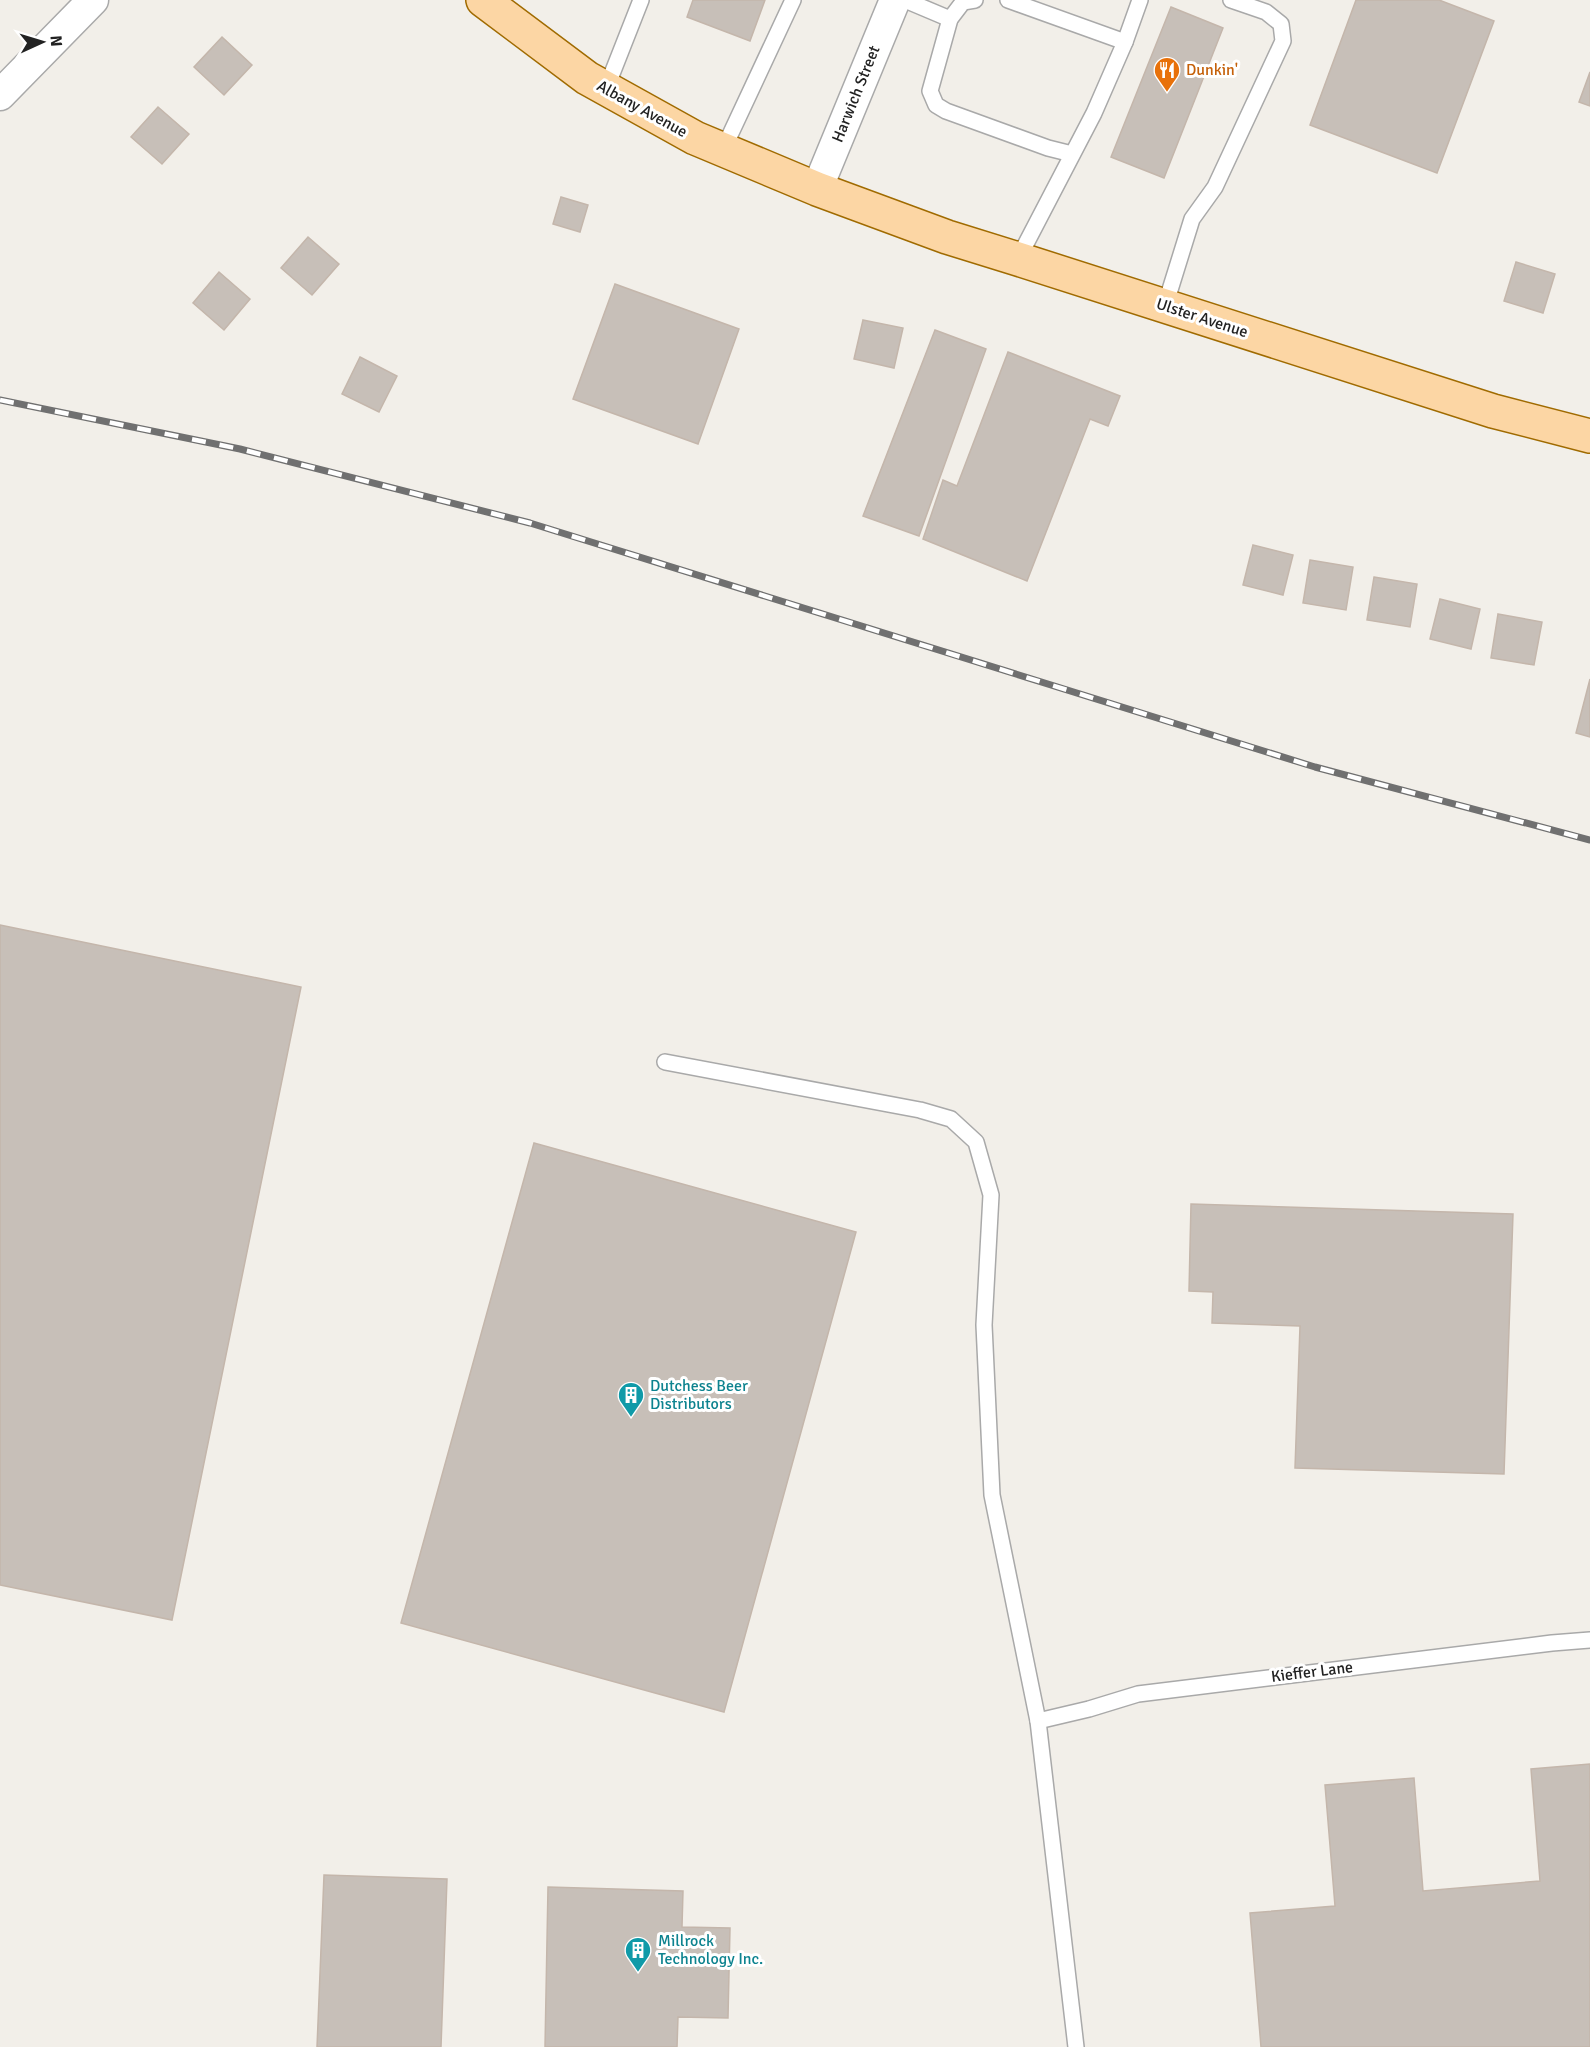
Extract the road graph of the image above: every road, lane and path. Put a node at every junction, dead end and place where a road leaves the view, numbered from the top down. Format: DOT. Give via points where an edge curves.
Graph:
graph roads {
  1 [pos="93,0"];
  2 [pos="483,0"];
  3 [pos="641,0"];
  4 [pos="793,0"];
  5 [pos="895,0"];
  6 [pos="905,0"];
  7 [pos="975,0"];
  8 [pos="1008,0"];
  9 [pos="1140,0"];
  10 [pos="1231,0"];
  11 [pos="950,19"];
  12 [pos="1125,42"];
  13 [pos="606,89"];
  14 [pos="0,95"];
  15 [pos="723,150"];
  16 [pos="1072,154"];
  17 [pos="817,189"];
  18 [pos="1018,260"];
  19 [pos="1165,306"];
  20 [pos="1590,436"];
  21 [pos="665,1062"];
  22 [pos="1590,1640"];
  23 [pos="1038,1721"];
  24 [pos="1076,2047"];
  1 -- 14 [label="street"];
  2 -- 13 [label="main road, Albany Avenue"];
  3 -- 13 [label="lane"];
  4 -- 15 [label="lane"];
  5 -- 17 [label="street, Harwich Street"];
  6 -- 11 [label="lane"];
  7 -- 11 [label="lane" via="963,2"];
  8 -- 12 [label="lane"];
  9 -- 12 [label="lane"];
  10 -- 19 [label="lane" via="1266,12 1281,24 1284,41 1215,187 1192,219"];
  11 -- 16 [label="lane" via="930,91 936,105"];
  12 -- 16 [label="lane"];
  13 -- 15 [label="main road, Albany Avenue"];
  15 -- 17 [label="main road, Albany Avenue"];
  16 -- 18 [label="lane"];
  17 -- 18 [label="main road, Ulster Avenue"];
  18 -- 19 [label="main road, Ulster Avenue"];
  19 -- 20 [label="main road, Ulster Avenue" via="1493,411"];
  21 -- 23 [label="lane" via="920,1110 951,1119 976,1142 991,1195 984,1325 992,1495"];
  22 -- 23 [label="lane, Kieffer Lane" via="1138,1694"];
  23 -- 24 [label="lane"];
}
